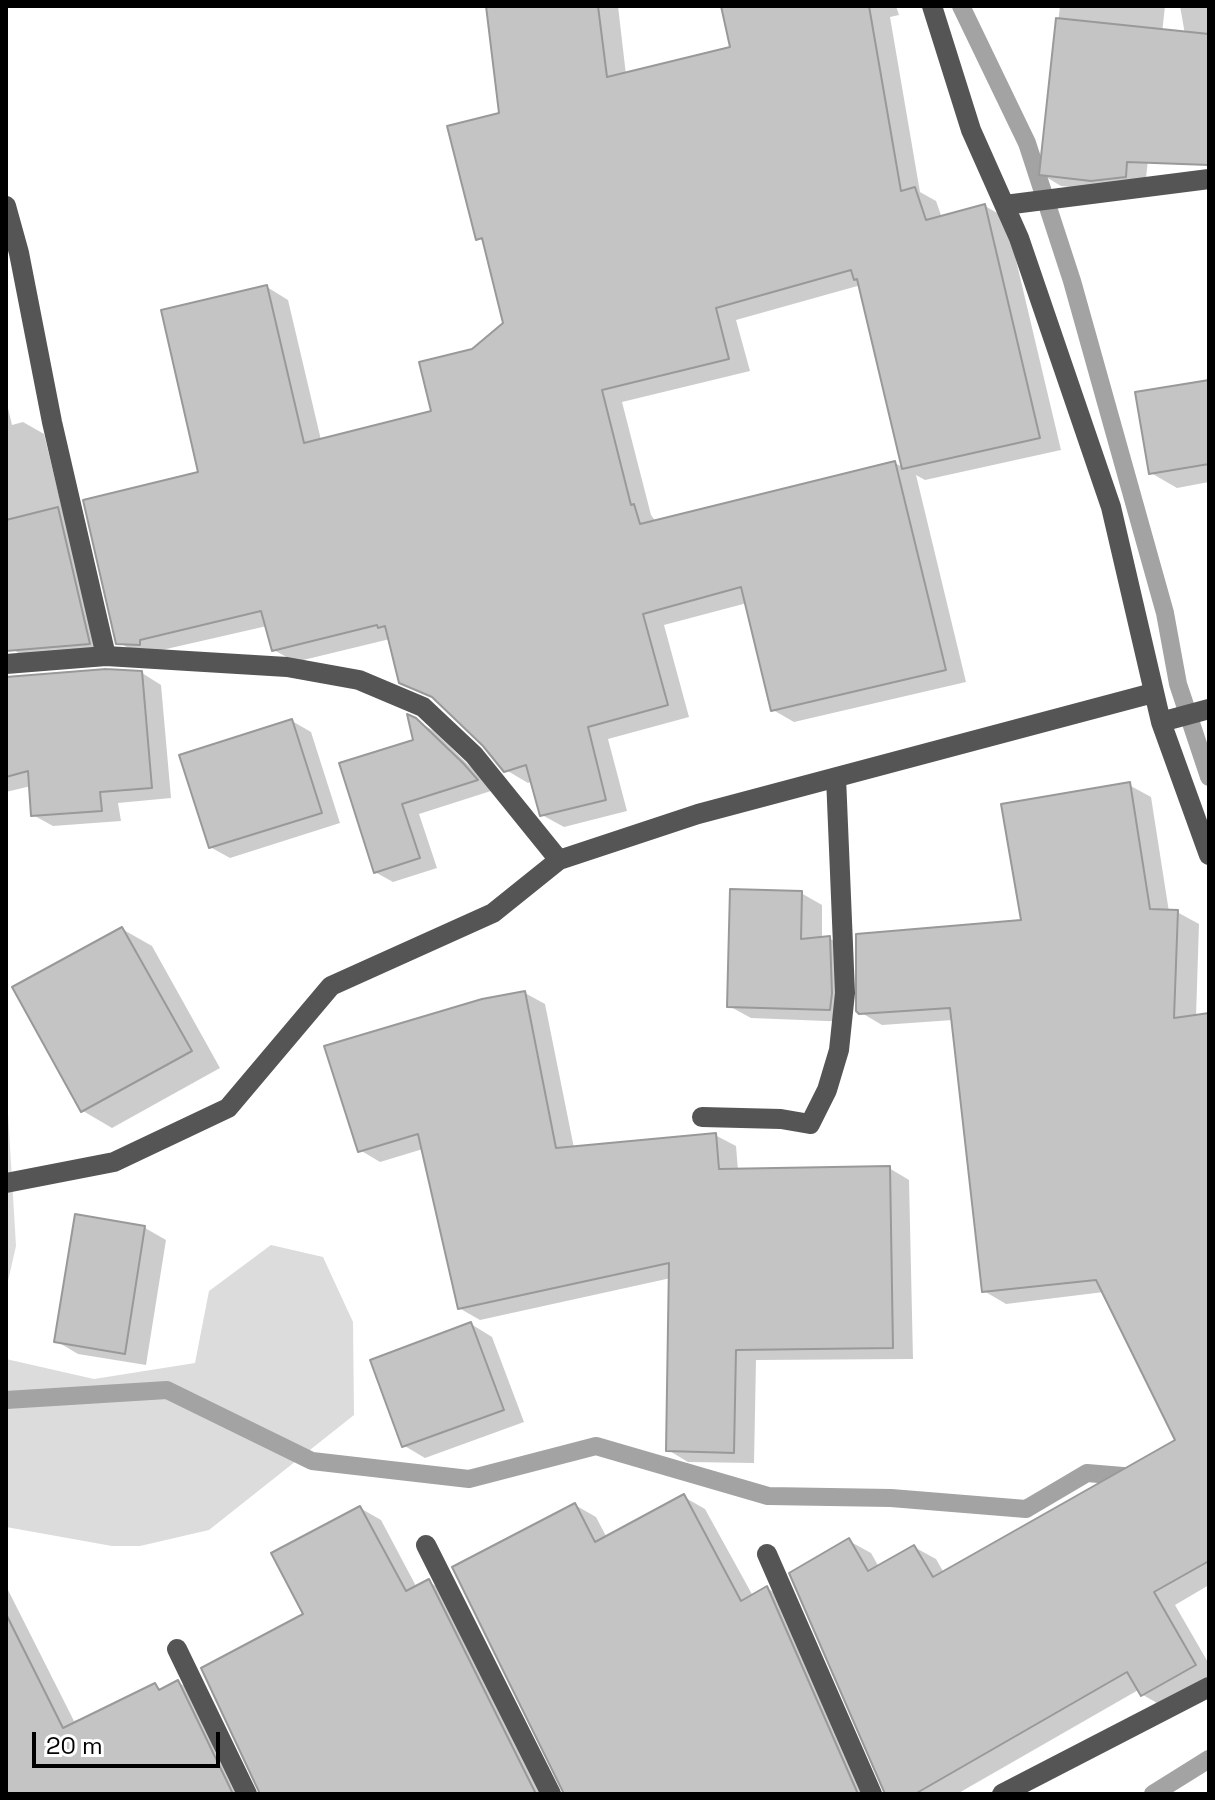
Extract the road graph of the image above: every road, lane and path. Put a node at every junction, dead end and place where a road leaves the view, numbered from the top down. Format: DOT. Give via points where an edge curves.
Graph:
graph roads {
  1 [pos="932,6"];
  2 [pos="1209,179"];
  3 [pos="1005,205"];
  4 [pos="6,206"];
  5 [pos="106,656"];
  6 [pos="6,664"];
  7 [pos="1153,693"];
  8 [pos="1208,709"];
  9 [pos="1168,719"];
  10 [pos="836,777"];
  11 [pos="1209,855"];
  12 [pos="559,860"];
  13 [pos="702,1117"];
  14 [pos="6,1183"];
  15 [pos="426,1545"];
  16 [pos="767,1554"];
  17 [pos="177,1649"];
  18 [pos="1209,1687"];
  19 [pos="247,1794"];
  20 [pos="551,1794"];
  21 [pos="872,1794"];
  22 [pos="1002,1794"];
  1 -- 3 [label="street" via="971,130"];
  2 -- 3 [label="street"];
  3 -- 7 [label="street" via="1111,507"];
  4 -- 5 [label="street"];
  5 -- 6 [label="street"];
  5 -- 12 [label="street" via="287,667 359,680 423,707 474,755"];
  7 -- 9 [label="street"];
  7 -- 10 [label="street"];
  8 -- 9 [label="street"];
  9 -- 11 [label="street"];
  10 -- 12 [label="street" via="698,814"];
  10 -- 13 [label="street" via="845,993 839,1050 827,1090 810,1124"];
  12 -- 14 [label="street" via="493,913 331,986 228,1108 114,1162"];
  15 -- 20 [label="street"];
  16 -- 21 [label="street"];
  17 -- 19 [label="street"];
  18 -- 22 [label="street"];
}
